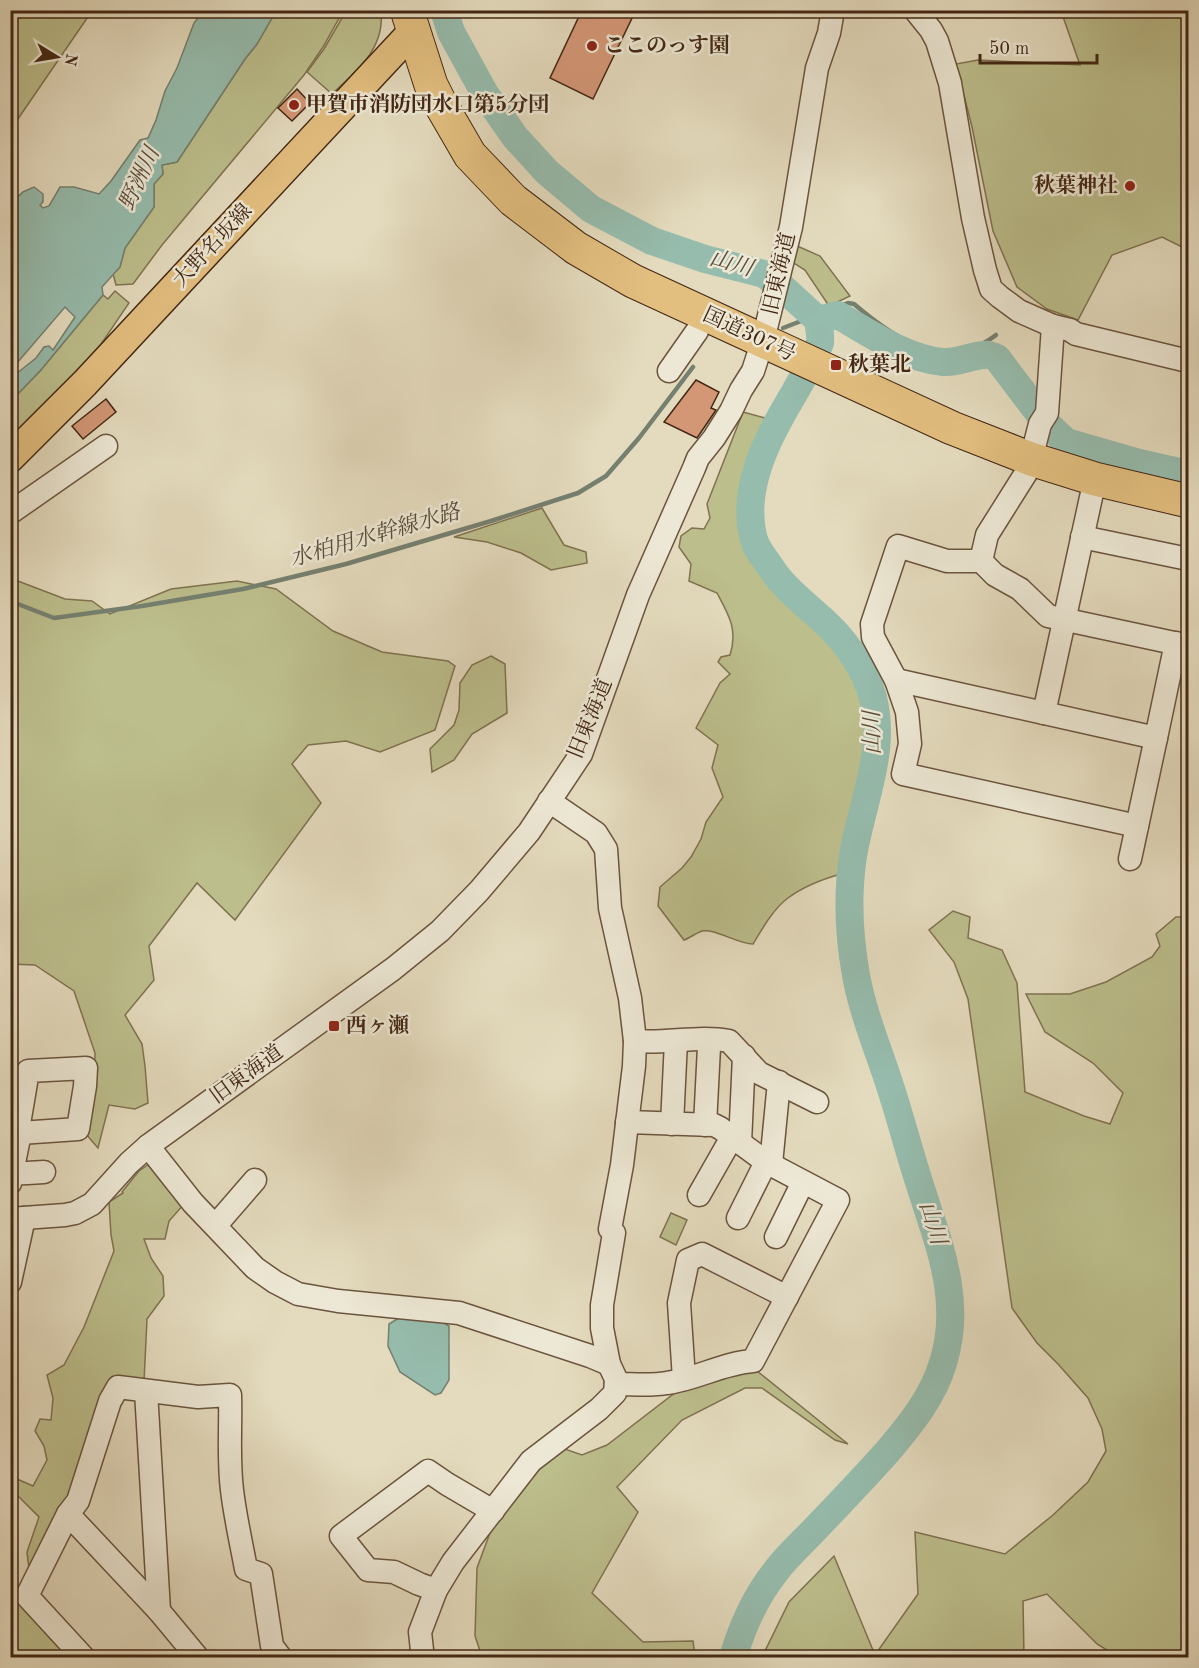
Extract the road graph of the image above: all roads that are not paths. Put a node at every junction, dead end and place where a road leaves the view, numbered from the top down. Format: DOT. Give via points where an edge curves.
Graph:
graph roads {
  1 [pos="833,10"];
  2 [pos="915,10"];
  3 [pos="422,17"];
  4 [pos="1053,326"];
  5 [pos="697,331"];
  6 [pos="763,340"];
  7 [pos="1188,361"];
  8 [pos="669,371"];
  9 [pos="106,446"];
  10 [pos="10,458"];
  11 [pos="1031,459"];
  12 [pos="1095,479"];
  13 [pos="1188,501"];
  14 [pos="10,513"];
  15 [pos="1082,537"];
  16 [pos="1188,559"];
  17 [pos="981,561"];
  18 [pos="1064,620"];
  19 [pos="1182,644"];
  20 [pos="896,680"];
  21 [pos="1044,713"];
  22 [pos="1156,738"];
  23 [pos="549,801"];
  24 [pos="1137,826"];
  25 [pos="1130,859"];
  26 [pos="711,1040"];
  27 [pos="635,1041"];
  28 [pos="676,1041"];
  29 [pos="744,1056"];
  30 [pos="779,1082"];
  31 [pos="16,1102"];
  32 [pos="817,1102"];
  33 [pos="627,1122"];
  34 [pos="672,1124"];
  35 [pos="705,1125"];
  36 [pos="20,1133"];
  37 [pos="736,1140"];
  38 [pos="148,1146"];
  39 [pos="769,1163"];
  40 [pos="44,1172"];
  41 [pos="11,1177"];
  42 [pos="255,1180"];
  43 [pos="803,1182"];
  44 [pos="699,1195"];
  45 [pos="17,1218"];
  46 [pos="738,1218"];
  47 [pos="216,1225"];
  48 [pos="776,1237"];
  49 [pos="10,1282"];
  50 [pos="787,1297"];
  51 [pos="612,1374"];
  52 [pos="684,1379"];
  53 [pos="146,1391"];
  54 [pos="493,1511"];
  55 [pos="68,1514"];
  56 [pos="436,1590"];
  57 [pos="159,1611"];
  58 [pos="81,1656"];
  59 [pos="198,1658"];
  60 [pos="281,1658"];
  61 [pos="419,1658"];
  1 -- 6 [label="street, 旧東海道" via="817,68 799,185"];
  2 -- 4 [label="street" via="937,41 950,83 979,246 992,289 1019,311"];
  3 -- 6 [label="highway, 国道307号" via="432,85 441,105 470,155 513,200 576,248 633,281"];
  3 -- 10 [label="main road, 大野名坂線" via="93,374"];
  4 -- 7 [label="street"];
  4 -- 11 [label="street" via="1043,418"];
  5 -- 8 [label="street"];
  6 -- 11 [label="highway, 国道307号" via="952,428"];
  6 -- 23 [label="street, 旧東海道" via="753,370 731,411 698,458 638,595 581,754"];
  9 -- 14 [label="street"];
  11 -- 12 [label="highway, 国道307号"];
  11 -- 17 [label="street" via="987,535"];
  12 -- 13 [label="highway, 国道307号"];
  12 -- 15 [label="street"];
  15 -- 16 [label="street"];
  15 -- 18 [label="street"];
  17 -- 18 [label="street" via="1048,615"];
  17 -- 20 [label="street" via="947,561 898,546 872,624 873,637"];
  18 -- 19 [label="street"];
  18 -- 21 [label="street"];
  19 -- 22 [label="street"];
  20 -- 21 [label="street"];
  20 -- 24 [label="street" via="907,712 910,744 903,774"];
  21 -- 22 [label="street"];
  22 -- 24 [label="street"];
  23 -- 27 [label="street" via="596,833 606,849 610,908 630,998"];
  23 -- 38 [label="street, 旧東海道" via="479,891 440,931"];
  24 -- 25 [label="street"];
  26 -- 28 [label="street"];
  26 -- 29 [label="street" via="729,1041"];
  26 -- 35 [label="street"];
  27 -- 28 [label="street"];
  27 -- 33 [label="street"];
  28 -- 34 [label="street"];
  29 -- 30 [label="street" via="759,1073"];
  29 -- 37 [label="street"];
  30 -- 32 [label="street"];
  30 -- 39 [label="street"];
  31 -- 36 [label="street"];
  31 -- 36 [label="street" via="28,1071 86,1068 78,1129"];
  33 -- 34 [label="street"];
  33 -- 51 [label="street" via="602,1305 602,1328"];
  34 -- 35 [label="street"];
  35 -- 37 [label="street" via="714,1125"];
  36 -- 41 [label="street"];
  37 -- 39 [label="street"];
  37 -- 44 [label="street"];
  38 -- 45 [label="street, 旧東海道" via="92,1204 75,1213"];
  38 -- 47 [label="street" via="193,1203"];
  39 -- 43 [label="street"];
  39 -- 46 [label="street"];
  40 -- 41 [label="street"];
  42 -- 47 [label="street"];
  43 -- 48 [label="street"];
  43 -- 50 [label="street" via="838,1200"];
  45 -- 49 [label="street"];
  47 -- 51 [label="street" via="255,1268 298,1294 459,1313 590,1356"];
  50 -- 52 [label="street" via="753,1361 737,1362"];
  50 -- 52 [label="street" via="702,1254 688,1260 680,1303"];
  51 -- 52 [label="street" via="667,1384"];
  51 -- 54 [label="street" via="615,1393 531,1461"];
  53 -- 55 [label="street" via="118,1387 78,1501"];
  53 -- 57 [label="street"];
  53 -- 60 [label="street" via="198,1397 230,1395 231,1489 246,1569 261,1574 272,1646"];
  54 -- 56 [label="street"];
  54 -- 56 [label="street" via="429,1471 341,1536 369,1570 394,1572"];
  55 -- 57 [label="street"];
  55 -- 58 [label="street" via="27,1596"];
  56 -- 61 [label="street" via="420,1632"];
  57 -- 59 [label="street"];
}
